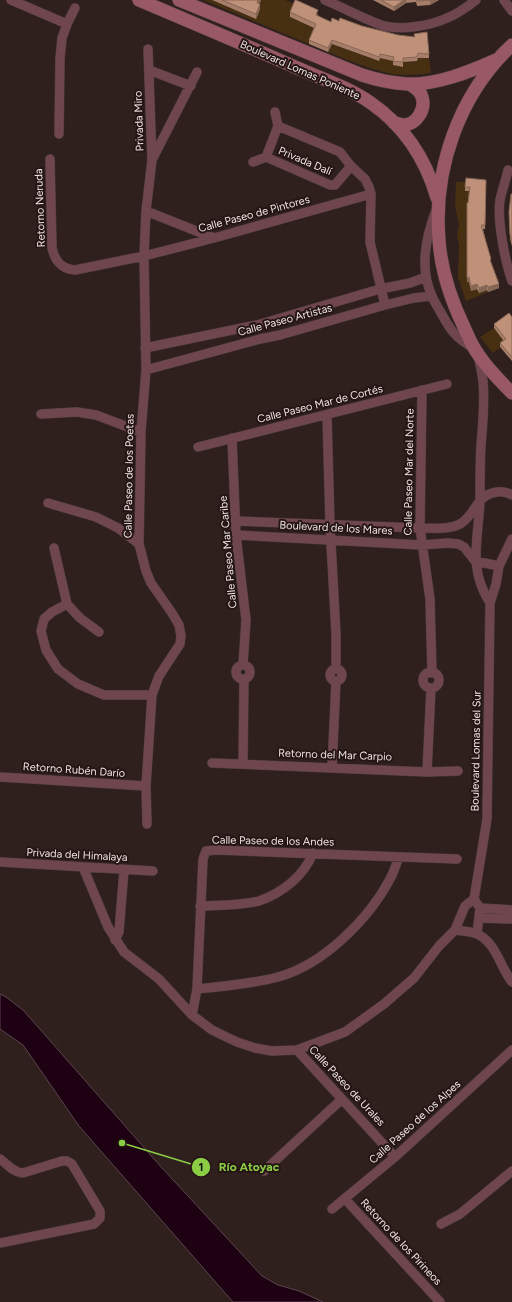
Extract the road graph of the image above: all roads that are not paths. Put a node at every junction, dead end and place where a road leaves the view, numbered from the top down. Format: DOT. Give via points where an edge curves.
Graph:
graph roads {
  1 [pos="11,0"];
  2 [pos="139,0"];
  3 [pos="179,0"];
  4 [pos="325,0"];
  5 [pos="476,0"];
  6 [pos="504,0"];
  7 [pos="75,8"];
  8 [pos="512,11"];
  9 [pos="67,24"];
  10 [pos="512,36"];
  11 [pos="148,49"];
  12 [pos="505,52"];
  13 [pos="149,70"];
  14 [pos="197,72"];
  15 [pos="409,84"];
  16 [pos="191,86"];
  17 [pos="275,112"];
  18 [pos="394,123"];
  19 [pos="278,126"];
  20 [pos="59,134"];
  21 [pos="266,157"];
  22 [pos="50,158"];
  23 [pos="152,160"];
  24 [pos="253,162"];
  25 [pos="351,166"];
  26 [pos="508,170"];
  27 [pos="371,194"];
  28 [pos="438,203"];
  29 [pos="146,210"];
  30 [pos="214,238"];
  31 [pos="144,256"];
  32 [pos="426,277"];
  33 [pos="512,281"];
  34 [pos="380,289"];
  35 [pos="431,296"];
  36 [pos="385,305"];
  37 [pos="276,320"];
  38 [pos="257,326"];
  39 [pos="280,335"];
  40 [pos="260,339"];
  41 [pos="145,348"];
  42 [pos="476,352"];
  43 [pos="146,370"];
  44 [pos="498,378"];
  45 [pos="447,384"];
  46 [pos="512,384"];
  47 [pos="422,390"];
  48 [pos="512,393"];
  49 [pos="41,414"];
  50 [pos="327,415"];
  51 [pos="141,432"];
  52 [pos="232,438"];
  53 [pos="198,447"];
  54 [pos="512,495"];
  55 [pos="480,500"];
  56 [pos="48,503"];
  57 [pos="236,520"];
  58 [pos="330,525"];
  59 [pos="420,528"];
  60 [pos="236,535"];
  61 [pos="512,539"];
  62 [pos="332,540"];
  63 [pos="140,544"];
  64 [pos="421,545"];
  65 [pos="54,548"];
  66 [pos="475,561"];
  67 [pos="499,566"];
  68 [pos="490,603"];
  69 [pos="67,604"];
  70 [pos="100,632"];
  71 [pos="152,695"];
  72 [pos="212,763"];
  73 [pos="243,764"];
  74 [pos="332,767"];
  75 [pos="458,771"];
  76 [pos="427,772"];
  77 [pos="0,777"];
  78 [pos="146,786"];
  79 [pos="147,824"];
  80 [pos="314,853"];
  81 [pos="399,856"];
  82 [pos="457,859"];
  83 [pos="0,862"];
  84 [pos="83,867"];
  85 [pos="124,870"];
  86 [pos="153,872"];
  87 [pos="474,899"];
  88 [pos="200,906"];
  89 [pos="512,910"];
  90 [pos="480,913"];
  91 [pos="512,919"];
  92 [pos="455,930"];
  93 [pos="477,934"];
  94 [pos="115,940"];
  95 [pos="512,982"];
  96 [pos="197,989"];
  97 [pos="192,1015"];
  98 [pos="297,1050"];
  99 [pos="512,1050"];
  100 [pos="342,1099"];
  101 [pos="395,1156"];
  102 [pos="0,1159"];
  103 [pos="264,1170"];
  104 [pos="512,1171"];
  105 [pos="345,1199"];
  106 [pos="332,1210"];
  107 [pos="441,1224"];
  108 [pos="0,1243"];
  109 [pos="440,1302"];
  1 -- 9 [label="street"];
  2 -- 18 [label="street, Boulevard Lomas Poniente" via="354,93 371,103"];
  3 -- 15 [label="street, Boulevard Lomas Poniente" via="362,76"];
  4 -- 5 [label="street" via="383,25 403,28 446,18"];
  6 -- 8 [label="street"];
  7 -- 9 [label="street"];
  9 -- 20 [label="street" via="62,38 60,59"];
  10 -- 12 [label="street"];
  11 -- 13 [label="street, Privada Miro"];
  12 -- 15 [label="street, Boulevard Lomas Poniente" via="450,77"];
  12 -- 28 [label="street" via="479,84 463,112 451,140"];
  13 -- 16 [label="street"];
  13 -- 23 [label="street, Privada Miro"];
  14 -- 16 [label="street, Privada Miro"];
  15 -- 18 [label="street" via="417,89 422,97 420,115 413,122 404,125"];
  16 -- 23 [label="street, Privada Miro"];
  17 -- 19 [label="street"];
  18 -- 28 [label="street, Boulevard Lomas Poniente" via="423,160"];
  19 -- 21 [label="street, Privada Dalí"];
  19 -- 25 [label="street" via="340,152"];
  21 -- 24 [label="street, Privada Dalí"];
  21 -- 25 [label="street, Privada Dalí" via="330,185 335,185"];
  22 -- 31 [label="street, Retorno Neruda" via="52,248 54,258 61,266 75,270"];
  23 -- 29 [label="street, Calle Paseo de los Poetas"];
  25 -- 27 [label="street" via="365,179"];
  26 -- 33 [label="street" via="500,202 501,229"];
  27 -- 30 [label="street, Calle Paseo de Pintores"];
  27 -- 34 [label="street" via="370,242"];
  28 -- 32 [label="street" via="428,232 424,260"];
  28 -- 42 [label="street" via="439,241 445,277 456,311"];
  29 -- 30 [label="street"];
  29 -- 31 [label="street, Calle Paseo de los Poetas"];
  30 -- 31 [label="street, Calle Paseo de Pintores"];
  31 -- 41 [label="street, Calle Paseo de los Poetas"];
  32 -- 34 [label="street, Calle Paseo Artistas"];
  32 -- 35 [label="street"];
  34 -- 36 [label="street"];
  34 -- 37 [label="street, Calle Paseo Artistas"];
  35 -- 36 [label="street, Calle Paseo Artistas"];
  35 -- 42 [label="street" via="450,329"];
  36 -- 39 [label="street, Calle Paseo Artistas"];
  37 -- 38 [label="street, Calle Paseo Artistas"];
  37 -- 39 [label="street"];
  38 -- 40 [label="street"];
  38 -- 41 [label="street, Calle Paseo Artistas"];
  39 -- 40 [label="street, Calle Paseo Artistas"];
  40 -- 43 [label="street, Calle Paseo Artistas"];
  41 -- 43 [label="street, Calle Paseo de los Poetas"];
  42 -- 44 [label="street"];
  42 -- 55 [label="street, Boulevard Lomas del Sur" via="484,406"];
  43 -- 51 [label="street, Calle Paseo de los Poetas"];
  44 -- 46 [label="street"];
  44 -- 48 [label="street"];
  45 -- 47 [label="street, Calle Paseo Mar de Cortés"];
  47 -- 50 [label="street, Calle Paseo Mar de Cortés"];
  47 -- 59 [label="street, Calle Paseo Mar del Norte"];
  49 -- 51 [label="street" via="77,412 96,415"];
  50 -- 52 [label="street, Calle Paseo Mar de Cortés"];
  50 -- 58 [label="street"];
  51 -- 63 [label="street, Calle Paseo de los Poetas"];
  52 -- 53 [label="street, Calle Paseo Mar de Cortés"];
  52 -- 57 [label="street, Calle Paseo Mar Caribe"];
  54 -- 55 [label="street" via="502,491 491,493"];
  55 -- 59 [label="street, Boulevard de los Mares" via="466,519 456,526"];
  55 -- 66 [label="street, Boulevard Lomas del Sur"];
  56 -- 63 [label="street" via="96,517 118,528"];
  57 -- 58 [label="street, Boulevard de los Mares"];
  57 -- 60 [label="street, Calle Paseo Mar Caribe"];
  58 -- 59 [label="street, Boulevard de los Mares"];
  58 -- 62 [label="street"];
  59 -- 64 [label="street, Calle Paseo Mar del Norte"];
  60 -- 62 [label="street, Boulevard de los Mares"];
  60 -- 73 [label="street, Calle Paseo Mar Caribe" via="246,620 243,665 248,667 250,672 244,679"];
  61 -- 67 [label="street, Boulevard Lomas del Sur"];
  62 -- 64 [label="street, Boulevard de los Mares"];
  62 -- 74 [label="street" via="336,669 342,676 336,681"];
  63 -- 71 [label="street, Calle Paseo de los Poetas" via="151,583 179,625 181,636 180,644 159,676"];
  64 -- 66 [label="street, Boulevard de los Mares" via="458,544"];
  64 -- 76 [label="street, Calle Paseo Mar del Norte" via="430,598 432,673 439,679 438,684 430,688"];
  65 -- 69 [label="street"];
  66 -- 67 [label="street"];
  66 -- 68 [label="street, Boulevard Lomas del Sur" via="480,583"];
  67 -- 68 [label="street, Boulevard Lomas del Sur"];
  68 -- 87 [label="street, Boulevard Lomas del Sur" via="487,819"];
  69 -- 70 [label="street" via="80,618"];
  69 -- 71 [label="street" via="44,619 41,631 46,650 58,669 78,684 104,694"];
  71 -- 78 [label="street, Calle Paseo de los Poetas"];
  72 -- 73 [label="street, Retorno del Mar Carpio"];
  73 -- 74 [label="street, Retorno del Mar Carpio"];
  74 -- 76 [label="street, Retorno del Mar Carpio"];
  75 -- 76 [label="street, Retorno del Mar Carpio"];
  77 -- 78 [label="street, Retorno Rubén Darío"];
  78 -- 79 [label="street, Calle Paseo de los Poetas"];
  80 -- 81 [label="street, Calle Paseo de los Andes"];
  80 -- 88 [label="street" via="294,882 271,896 258,901"];
  80 -- 88 [label="street, Calle Paseo de los Andes" via="206,851 203,859"];
  81 -- 82 [label="street, Calle Paseo de los Andes"];
  81 -- 96 [label="street" via="390,878 360,922 313,961 279,977"];
  83 -- 84 [label="street, Privada del Himalaya"];
  84 -- 85 [label="street, Privada del Himalaya"];
  84 -- 94 [label="street"];
  85 -- 86 [label="street, Privada del Himalaya"];
  85 -- 94 [label="street" via="119,932"];
  87 -- 90 [label="street"];
  87 -- 92 [label="street" via="465,906"];
  88 -- 96 [label="street, Calle Paseo de los Andes"];
  89 -- 90 [label="street"];
  90 -- 91 [label="street"];
  90 -- 93 [label="street"];
  92 -- 93 [label="street"];
  92 -- 98 [label="street" via="414,978 384,1004 345,1032"];
  93 -- 95 [label="street" via="491,946"];
  94 -- 97 [label="street" via="124,952 159,979"];
  96 -- 97 [label="street, Calle Paseo de los Andes"];
  97 -- 98 [label="street" via="212,1030 236,1042 272,1051"];
  98 -- 100 [label="street, Calle Paseo de Urales"];
  99 -- 101 [label="street, Calle Paseo de los Alpes"];
  100 -- 101 [label="street, Calle Paseo de Urales"];
  100 -- 103 [label="street"];
  101 -- 105 [label="street, Calle Paseo de los Alpes"];
  102 -- 108 [label="street" via="19,1173 67,1161 72,1164 100,1211 100,1218 94,1224"];
  104 -- 107 [label="street" via="460,1214"];
  105 -- 106 [label="street, Calle Paseo de los Alpes"];
  105 -- 109 [label="street, Retorno de los Pirineos"];
}
